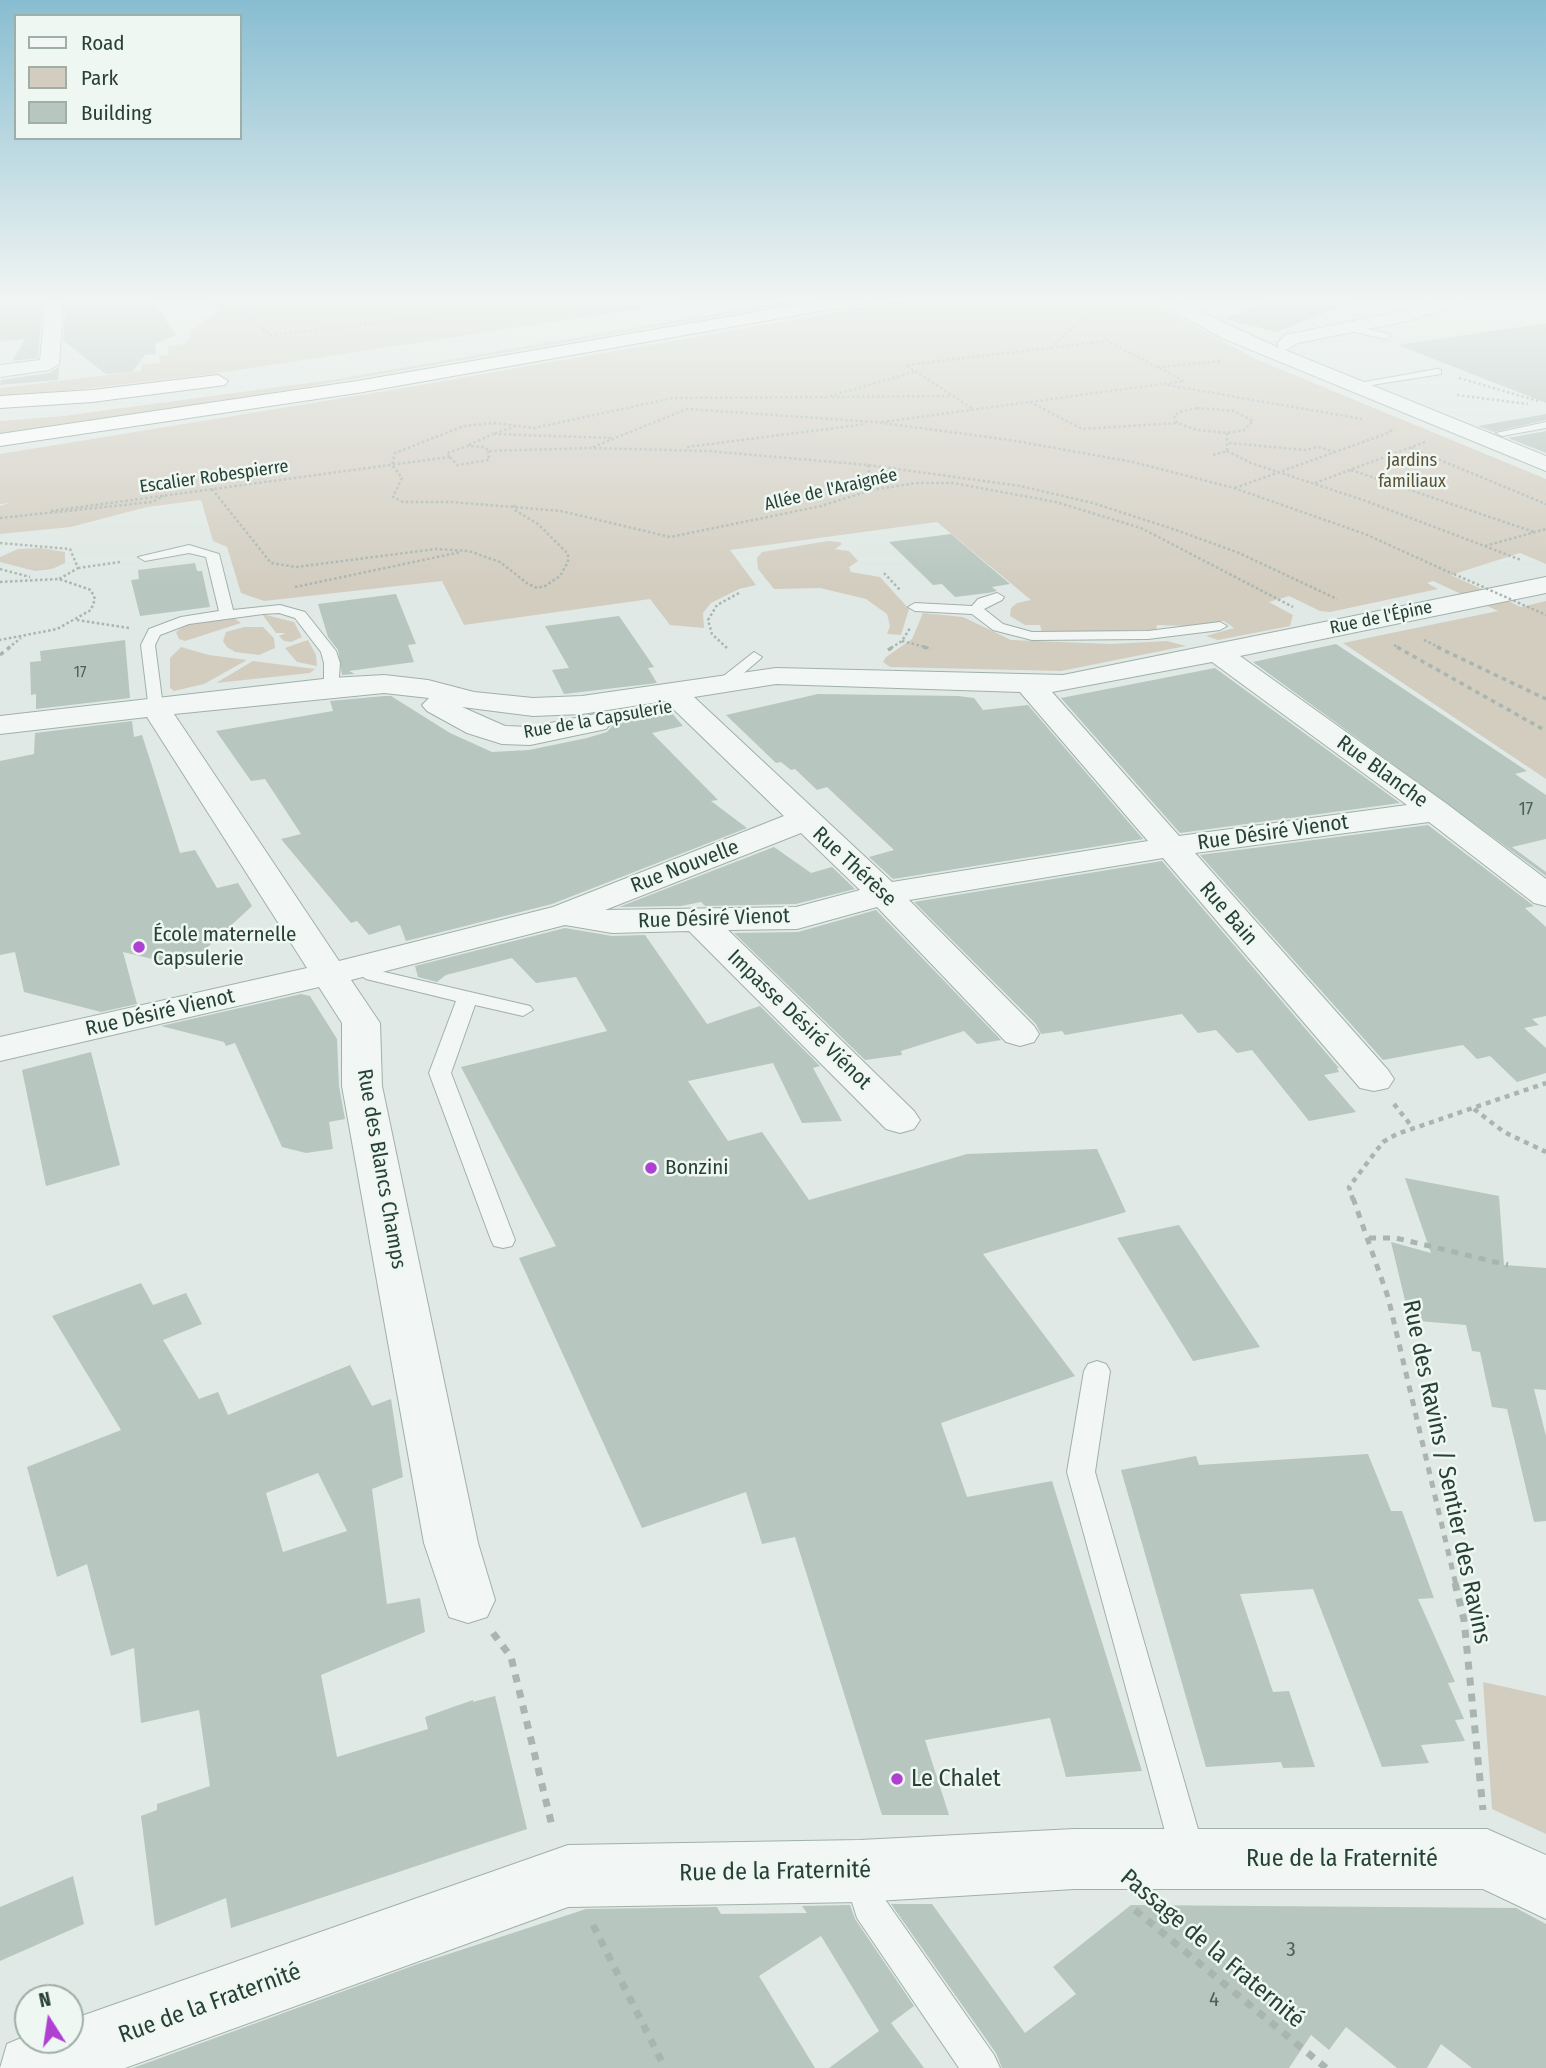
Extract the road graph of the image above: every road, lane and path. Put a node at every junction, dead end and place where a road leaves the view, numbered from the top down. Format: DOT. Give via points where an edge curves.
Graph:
graph roads {
  1 [pos="104,395"];
  2 [pos="180,395"];
  3 [pos="292,395"];
  4 [pos="329,395"];
  5 [pos="836,395"];
  6 [pos="1085,395"];
  7 [pos="1223,395"];
  8 [pos="1379,395"];
  9 [pos="171,396"];
  10 [pos="953,396"];
  11 [pos="827,397"];
  12 [pos="0,402"];
  13 [pos="1030,402"];
  14 [pos="973,409"];
  15 [pos="0,410"];
  16 [pos="0,416"];
  17 [pos="1364,419"];
  18 [pos="875,422"];
  19 [pos="1387,422"];
  20 [pos="1177,423"];
  21 [pos="1546,425"];
  22 [pos="518,426"];
  23 [pos="1227,432"];
  24 [pos="494,434"];
  25 [pos="1492,435"];
  26 [pos="615,438"];
  27 [pos="1436,438"];
  28 [pos="0,440"];
  29 [pos="1228,443"];
  30 [pos="468,446"];
  31 [pos="589,448"];
  32 [pos="1410,448"];
  33 [pos="674,449"];
  34 [pos="0,450"];
  35 [pos="488,451"];
  36 [pos="1227,451"];
  37 [pos="1335,452"];
  38 [pos="1213,454"];
  39 [pos="449,457"];
  40 [pos="1546,464"];
  41 [pos="391,465"];
  42 [pos="868,465"];
  43 [pos="1351,470"];
  44 [pos="1281,472"];
  45 [pos="1315,484"];
  46 [pos="1234,488"];
  47 [pos="212,489"];
  48 [pos="872,490"];
  49 [pos="1546,504"];
  50 [pos="514,505"];
  51 [pos="0,518"];
  52 [pos="1546,529"];
  53 [pos="1534,533"];
  54 [pos="0,543"];
  55 [pos="1484,546"];
  56 [pos="469,551"];
  57 [pos="145,557"];
  58 [pos="1512,557"];
  59 [pos="108,564"];
  60 [pos="78,568"];
  61 [pos="0,569"];
  62 [pos="884,573"];
  63 [pos="35,578"];
  64 [pos="59,579"];
  65 [pos="0,582"];
  66 [pos="1546,586"];
  67 [pos="739,593"];
  68 [pos="997,597"];
  69 [pos="915,607"];
  70 [pos="226,609"];
  71 [pos="976,610"];
  72 [pos="1546,615"];
  73 [pos="1380,618"];
  74 [pos="77,620"];
  75 [pos="1342,626"];
  76 [pos="154,632"];
  77 [pos="1185,632"];
  78 [pos="22,638"];
  79 [pos="1218,639"];
  80 [pos="0,640"];
  81 [pos="733,650"];
  82 [pos="886,651"];
  83 [pos="0,655"];
  84 [pos="754,657"];
  85 [pos="785,672"];
  86 [pos="726,681"];
  87 [pos="1028,684"];
  88 [pos="332,687"];
  89 [pos="677,697"];
  90 [pos="1546,699"];
  91 [pos="155,707"];
  92 [pos="0,725"];
  93 [pos="1546,731"];
  94 [pos="1436,811"];
  95 [pos="804,820"];
  96 [pos="1170,847"];
  97 [pos="884,894"];
  98 [pos="1546,896"];
  99 [pos="565,914"];
  100 [pos="698,920"];
  101 [pos="345,970"];
  102 [pos="468,997"];
  103 [pos="523,1010"];
  104 [pos="1020,1034"];
  105 [pos="0,1049"];
  106 [pos="1374,1079"];
  107 [pos="1546,1083"];
  108 [pos="1474,1109"];
  109 [pos="900,1120"];
  110 [pos="1546,1152"];
  111 [pos="1369,1238"];
  112 [pos="503,1240"];
  113 [pos="1508,1265"];
  114 [pos="1097,1371"];
  115 [pos="468,1600"];
  116 [pos="1074,1859"];
  117 [pos="1190,1859"];
  118 [pos="1488,1859"];
  119 [pos="860,1871"];
  120 [pos="568,1876"];
  121 [pos="1546,1888"];
  122 [pos="31,2068"];
  123 [pos="665,2068"];
  124 [pos="981,2068"];
  125 [pos="1326,2068"];
  1 -- 12 [label="highway"];
  2 -- 9 [label="highway"];
  3 -- 28 [label="highway"];
  4 -- 34 [label="highway"];
  5 -- 11 [label="path"];
  6 -- 13 [label="path"];
  7 -- 17 [label="path"];
  8 -- 25 [label="street"];
  9 -- 15 [label="highway"];
  9 -- 16 [label="highway"];
  10 -- 11 [label="path"];
  10 -- 14 [label="path"];
  11 -- 22 [label="path" via="673,398 556,425"];
  13 -- 14 [label="path"];
  13 -- 20 [label="path" via="1082,429"];
  14 -- 18 [label="path"];
  18 -- 26 [label="path" via="687,409"];
  18 -- 33 [label="path"];
  18 -- 46 [label="path" via="1133,462"];
  19 -- 37 [label="path" via="1399,423 1388,433"];
  20 -- 23 [label="path"];
  20 -- 23 [label="path" via="1174,416 1179,412 1210,407 1234,411 1253,421 1244,430"];
  21 -- 25 [label="lane"];
  22 -- 24 [label="path"];
  22 -- 41 [label="path" via="464,426 395,453"];
  23 -- 29 [label="path"];
  24 -- 26 [label="path"];
  24 -- 30 [label="path"];
  25 -- 40 [label="street"];
  26 -- 31 [label="path"];
  27 -- 32 [label="path"];
  29 -- 36 [label="path"];
  29 -- 37 [label="path" via="1305,450 1318,447"];
  30 -- 35 [label="path"];
  30 -- 39 [label="path" via="447,453"];
  31 -- 33 [label="path"];
  31 -- 35 [label="path"];
  32 -- 43 [label="path"];
  32 -- 49 [label="path"];
  33 -- 42 [label="path"];
  35 -- 39 [label="path" via="489,460 457,465"];
  36 -- 38 [label="path"];
  36 -- 44 [label="path"];
  37 -- 44 [label="path"];
  39 -- 41 [label="path, Escalier Robespierre"];
  41 -- 47 [label="path, Escalier Robespierre"];
  41 -- 50 [label="path, Allée de l'Araignée" via="402,478 394,500"];
  42 -- 48 [label="path"];
  42 -- 73 [label="path" via="1020,486 1112,508 1239,554"];
  43 -- 45 [label="path"];
  43 -- 53 [label="path"];
  44 -- 45 [label="path"];
  44 -- 46 [label="path"];
  45 -- 55 [label="path"];
  46 -- 72 [label="path, bridge" via="1365,534"];
  47 -- 51 [label="path, Escalier Robespierre" via="165,495 152,502"];
  47 -- 56 [label="path" via="271,563 284,566 436,549"];
  48 -- 50 [label="path, Allée de l'Araignée" via="821,506 670,537 561,511"];
  48 -- 75 [label="path, Allée de l'Araignée" via="953,483 1056,502 1140,528"];
  50 -- 56 [label="path" via="568,554 559,576 537,588 500,562"];
  52 -- 53 [label="path"];
  53 -- 55 [label="path"];
  54 -- 60 [label="path" via="70,549"];
  55 -- 58 [label="path"];
  56 -- 70 [label="path"];
  57 -- 70 [label="lane" via="188,549 212,554"];
  59 -- 60 [label="path"];
  60 -- 64 [label="path"];
  61 -- 63 [label="path"];
  62 -- 69 [label="path"];
  63 -- 64 [label="path"];
  63 -- 65 [label="path"];
  64 -- 74 [label="path" via="78,583 95,599"];
  66 -- 73 [label="street, Rue de l'Épine"];
  67 -- 81 [label="path" via="717,605 708,620 714,636"];
  68 -- 71 [label="lane"];
  69 -- 71 [label="lane"];
  69 -- 82 [label="path" via="907,635"];
  70 -- 76 [label="lane"];
  70 -- 88 [label="lane" via="280,609 300,615 328,651"];
  71 -- 77 [label="lane" via="998,627 1032,636"];
  73 -- 75 [label="street, Rue de l'Épine"];
  73 -- 90 [label="path"];
  74 -- 76 [label="path"];
  74 -- 78 [label="path"];
  75 -- 79 [label="street, Rue de l'Épine"];
  75 -- 93 [label="path, Allée de l'Araignée"];
  76 -- 91 [label="lane" via="148,645"];
  77 -- 79 [label="lane"];
  77 -- 79 [label="lane"];
  78 -- 80 [label="path"];
  78 -- 83 [label="path"];
  79 -- 87 [label="street, Rue de la Capsulerie" via="1063,684"];
  79 -- 94 [label="street, Rue Blanche"];
  84 -- 86 [label="lane"];
  85 -- 86 [label="street, Rue de la Capsulerie"];
  85 -- 87 [label="street, Rue de la Capsulerie"];
  85 -- 89 [label="street, Rue de la Capsulerie"];
  86 -- 89 [label="street, Rue de la Capsulerie"];
  87 -- 96 [label="street, Rue Bain"];
  88 -- 89 [label="street, Rue de la Capsulerie" via="401,686 477,727 502,735 530,736"];
  88 -- 91 [label="street, Rue de la Capsulerie"];
  89 -- 95 [label="street, Rue Thérèse"];
  91 -- 92 [label="street, Rue de la Capsulerie"];
  91 -- 101 [label="street, Rue des Blancs Champs"];
  94 -- 96 [label="street, Rue Désiré Vienot"];
  94 -- 98 [label="street, Rue Blanche"];
  95 -- 97 [label="street, Rue Thérèse"];
  95 -- 99 [label="street, Rue Nouvelle"];
  96 -- 97 [label="street, Rue Désiré Vienot"];
  96 -- 106 [label="street, Rue Bain"];
  97 -- 100 [label="street, Rue Désiré Vienot" via="796,918"];
  97 -- 104 [label="street, Rue Thérèse"];
  99 -- 100 [label="street, Rue Désiré Vienot" via="612,922"];
  99 -- 101 [label="street, Rue Désiré Vienot"];
  100 -- 109 [label="street, Impasse Désiré Viénot"];
  101 -- 102 [label="lane"];
  101 -- 105 [label="street, Rue Désiré Vienot"];
  101 -- 115 [label="street, Rue des Blancs Champs" via="360,1023 362,1086 451,1543"];
  102 -- 103 [label="lane"];
  102 -- 112 [label="lane" via="440,1073"];
  107 -- 108 [label="path"];
  108 -- 110 [label="path" via="1504,1132"];
  108 -- 111 [label="path, Rue des Ravins / Sentier des Ravins" via="1383,1142 1366,1162 1349,1187"];
  111 -- 113 [label="path" via="1396,1238"];
  111 -- 118 [label="path, Rue des Ravins / Sentier des Ravins" via="1388,1297 1464,1620"];
  114 -- 117 [label="lane" via="1081,1472"];
  115 -- 120 [label="path" via="510,1657 550,1822"];
  116 -- 117 [label="street, Rue de la Fraternité"];
  116 -- 119 [label="street, Rue de la Fraternité"];
  116 -- 125 [label="path, Passage de la Fraternité"];
  117 -- 118 [label="street, Rue de la Fraternité"];
  118 -- 121 [label="street, Rue de la Fraternité"];
  119 -- 120 [label="street, Rue de la Fraternité"];
  119 -- 124 [label="lane" via="869,1906"];
  120 -- 122 [label="street, Rue de la Fraternité"];
  120 -- 123 [label="path"];
}
